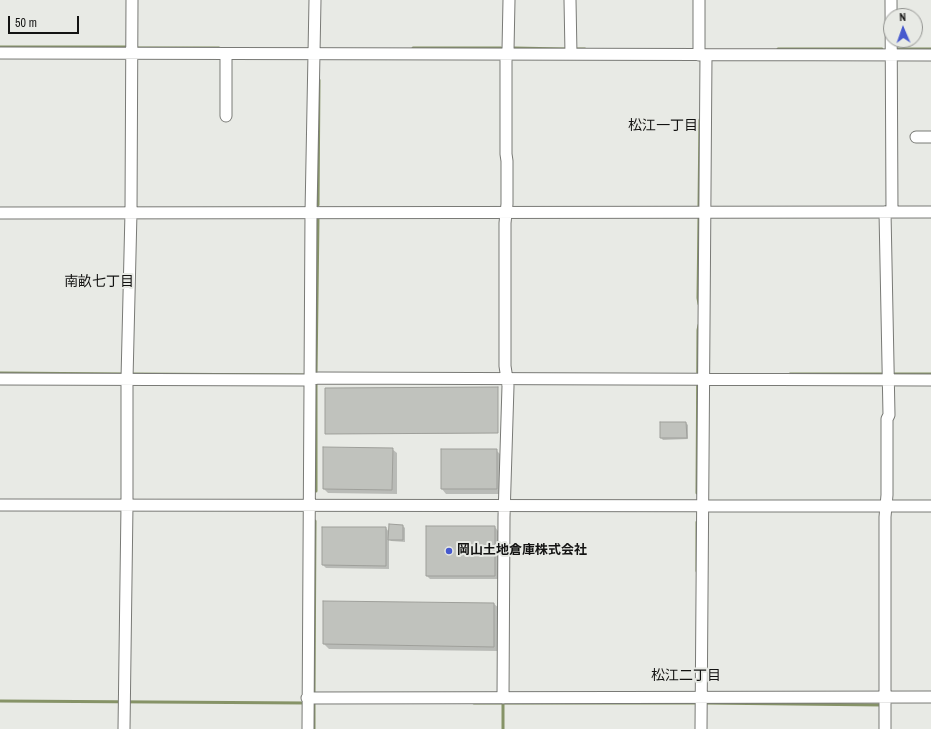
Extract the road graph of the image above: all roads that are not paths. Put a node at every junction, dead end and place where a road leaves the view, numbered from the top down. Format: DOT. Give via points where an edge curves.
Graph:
graph roads {
  1 [pos="132,0"];
  2 [pos="315,0"];
  3 [pos="509,0"];
  4 [pos="570,0"];
  5 [pos="699,0"];
  6 [pos="891,0"];
  7 [pos="0,54"];
  8 [pos="132,54"];
  9 [pos="226,54"];
  10 [pos="314,54"];
  11 [pos="507,54"];
  12 [pos="571,54"];
  13 [pos="702,55"];
  14 [pos="891,55"];
  15 [pos="931,55"];
  16 [pos="226,116"];
  17 [pos="916,137"];
  18 [pos="931,137"];
  19 [pos="131,212"];
  20 [pos="311,212"];
  21 [pos="506,212"];
  22 [pos="705,212"];
  23 [pos="888,212"];
  24 [pos="931,212"];
  25 [pos="0,213"];
  26 [pos="506,375"];
  27 [pos="127,376"];
  28 [pos="889,376"];
  29 [pos="313,377"];
  30 [pos="701,377"];
  31 [pos="0,379"];
  32 [pos="931,380"];
  33 [pos="0,505"];
  34 [pos="127,505"];
  35 [pos="309,506"];
  36 [pos="504,506"];
  37 [pos="703,506"];
  38 [pos="931,506"];
  39 [pos="886,507"];
  40 [pos="885,697"];
  41 [pos="931,697"];
  42 [pos="503,698"];
  43 [pos="310,700"];
  44 [pos="699,700"];
  45 [pos="124,729"];
  46 [pos="308,729"];
  47 [pos="701,729"];
  48 [pos="885,729"];
  1 -- 8 [label="street"];
  2 -- 10 [label="street"];
  3 -- 11 [label="street"];
  4 -- 12 [label="street"];
  5 -- 13 [label="street"];
  6 -- 14 [label="street"];
  7 -- 8 [label="street"];
  8 -- 9 [label="street"];
  8 -- 19 [label="street"];
  9 -- 10 [label="street"];
  9 -- 16 [label="street"];
  10 -- 11 [label="street"];
  10 -- 20 [label="street"];
  11 -- 12 [label="street"];
  11 -- 21 [label="street"];
  12 -- 13 [label="street"];
  13 -- 14 [label="street"];
  13 -- 22 [label="street"];
  14 -- 15 [label="street"];
  14 -- 23 [label="street"];
  17 -- 18 [label="street"];
  19 -- 20 [label="street"];
  19 -- 25 [label="street"];
  19 -- 27 [label="street"];
  20 -- 21 [label="street"];
  20 -- 29 [label="street"];
  21 -- 22 [label="street"];
  21 -- 26 [label="street"];
  22 -- 23 [label="street"];
  22 -- 30 [label="street"];
  23 -- 24 [label="street"];
  23 -- 28 [label="street"];
  26 -- 29 [label="street"];
  26 -- 30 [label="street"];
  26 -- 36 [label="street" via="508,386"];
  27 -- 29 [label="street"];
  27 -- 31 [label="street"];
  27 -- 34 [label="street"];
  28 -- 30 [label="street"];
  28 -- 32 [label="street"];
  28 -- 39 [label="street"];
  29 -- 35 [label="street"];
  30 -- 37 [label="street"];
  33 -- 34 [label="street"];
  34 -- 35 [label="street"];
  34 -- 45 [label="street"];
  35 -- 36 [label="street"];
  35 -- 43 [label="street"];
  36 -- 37 [label="street"];
  36 -- 42 [label="street"];
  37 -- 39 [label="street"];
  37 -- 44 [label="street"];
  38 -- 39 [label="street"];
  39 -- 40 [label="street"];
  40 -- 41 [label="street"];
  40 -- 44 [label="street"];
  40 -- 48 [label="street"];
  42 -- 43 [label="street"];
  42 -- 44 [label="street"];
  43 -- 46 [label="street"];
  44 -- 47 [label="street"];
}
